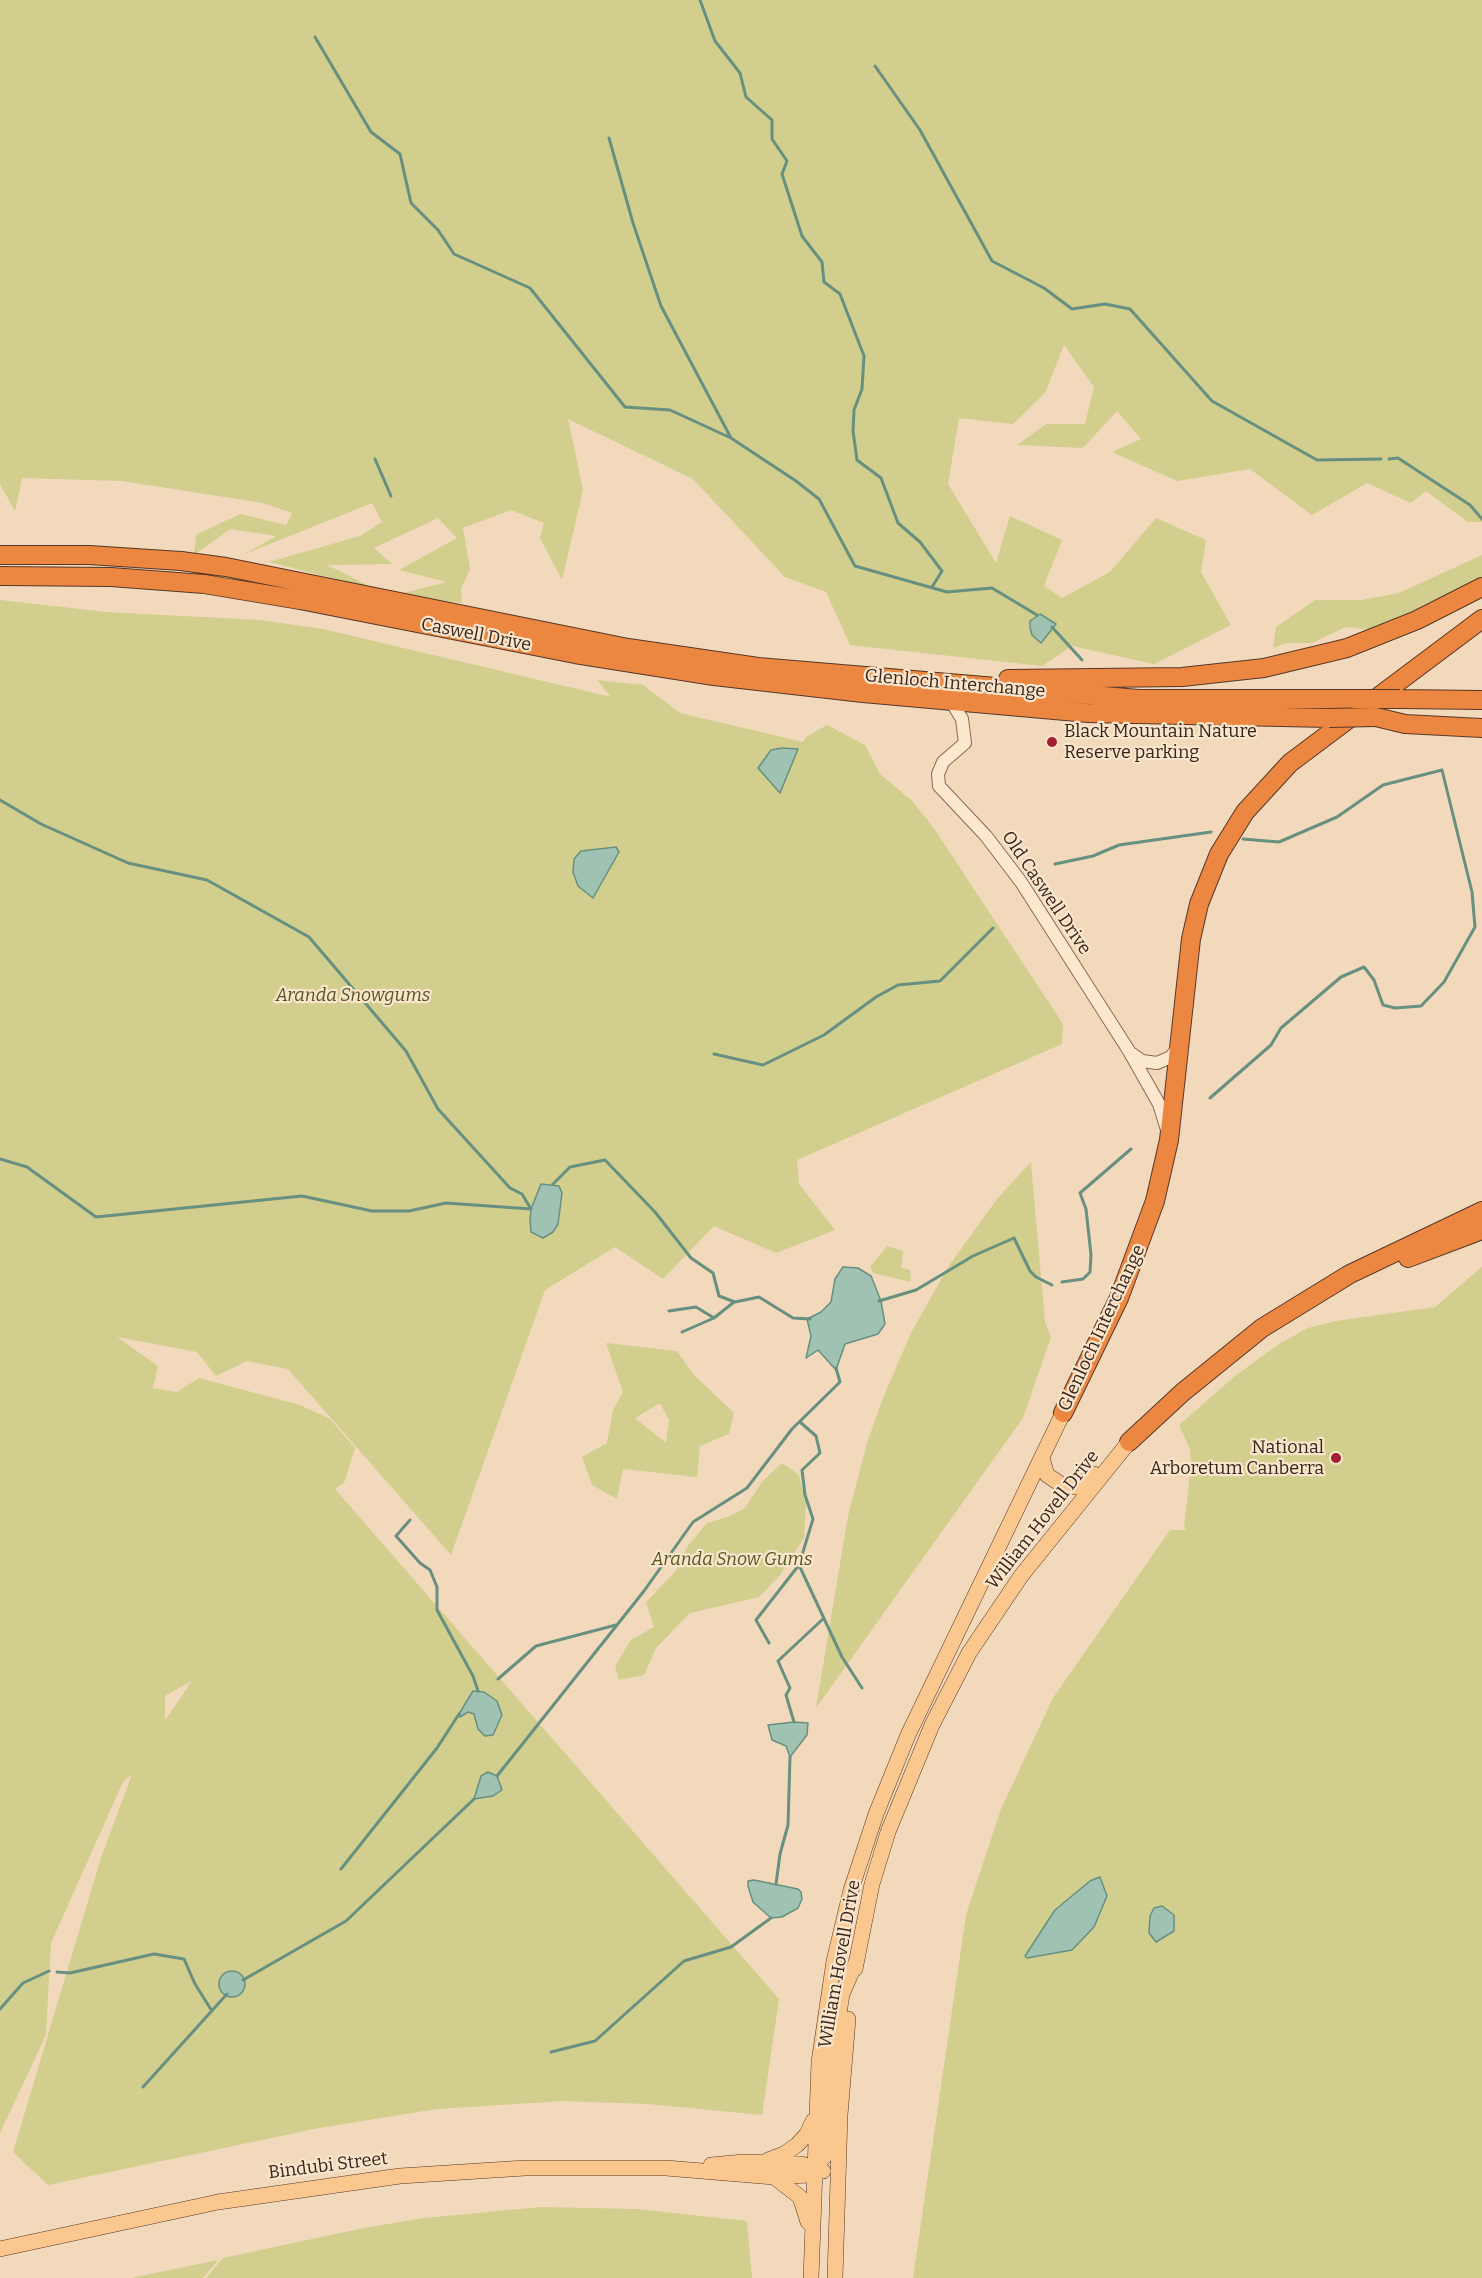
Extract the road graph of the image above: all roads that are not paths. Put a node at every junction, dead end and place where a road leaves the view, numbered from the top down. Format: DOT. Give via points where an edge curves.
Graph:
graph roads {
  1 [pos="0,555"];
  2 [pos="0,576"];
  3 [pos="1482,587"];
  4 [pos="1482,619"];
  5 [pos="1482,626"];
  6 [pos="539,630"];
  7 [pos="1440,651"];
  8 [pos="832,673"];
  9 [pos="1482,700"];
  10 [pos="951,701"];
  11 [pos="1482,716"];
  12 [pos="1376,717"];
  13 [pos="1482,728"];
  14 [pos="1180,1041"];
  15 [pos="1129,1051"];
  16 [pos="1168,1140"];
  17 [pos="1482,1211"];
  18 [pos="1482,1230"];
  19 [pos="1222,1359"];
  20 [pos="1063,1413"];
  21 [pos="1130,1442"];
  22 [pos="1042,1458"];
  23 [pos="857,1960"];
  24 [pos="814,2118"];
  25 [pos="744,2162"];
  26 [pos="666,2168"];
  27 [pos="814,2170"];
  28 [pos="774,2177"];
  29 [pos="837,2183"];
  30 [pos="812,2233"];
  31 [pos="0,2249"];
  32 [pos="811,2278"];
  33 [pos="835,2278"];
  1 -- 6 [label="highway, Caswell Drive" via="181,561 271,575"];
  2 -- 10 [label="highway, Caswell Drive" via="111,577 204,584 633,664"];
  3 -- 8 [label="highway" via="1417,620 1347,648 1236,673 1174,678 1012,679"];
  4 -- 7 [label="highway, Glenloch Interchange"];
  5 -- 7 [label="highway"];
  6 -- 8 [label="highway, Glenloch Interchange" via="711,661"];
  7 -- 14 [label="highway, Glenloch Interchange" via="1290,763 1236,825 1212,870 1195,920"];
  8 -- 9 [label="highway, Glenloch Interchange, bridge" via="1138,699"];
  10 -- 12 [label="highway, Glenloch Interchange, bridge" via="1133,715"];
  10 -- 15 [label="street, Old Caswell Drive" via="962,719 965,743 943,762 939,786 1012,869"];
  11 -- 12 [label="highway, Glenloch Interchange"];
  12 -- 13 [label="highway" via="1405,724"];
  14 -- 15 [label="street" via="1171,1057 1156,1062 1142,1061"];
  14 -- 16 [label="highway, Glenloch Interchange"];
  15 -- 16 [label="street, Old Caswell Drive" via="1159,1104"];
  16 -- 20 [label="highway, Glenloch Interchange" via="1145,1232"];
  17 -- 19 [label="highway" via="1350,1274 1262,1328"];
  18 -- 19 [label="highway" via="1396,1263"];
  19 -- 21 [label="highway"];
  20 -- 22 [label="main road, Glenloch Interchange"];
  21 -- 22 [label="main road" via="1084,1483 1074,1487 1053,1480 1045,1472"];
  21 -- 23 [label="main road, William Hovell Drive" via="1015,1585 969,1653 932,1725 888,1832 872,1884"];
  22 -- 24 [label="main road, William Hovell Drive" via="908,1735 872,1825 834,1961"];
  23 -- 27 [label="main road" via="842,1994 825,2156"];
  23 -- 29 [label="main road, William Hovell Drive" via="846,2040"];
  24 -- 25 [label="main road" via="807,2134 784,2154"];
  24 -- 27 [label="main road, William Hovell Drive"];
  25 -- 26 [label="main road, Bindubi Street"];
  25 -- 27 [label="main road, Bindubi Street" via="802,2164"];
  26 -- 28 [label="main road, Bindubi Street"];
  26 -- 31 [label="main road, Bindubi Street" via="525,2168 352,2181 218,2202"];
  27 -- 28 [label="main road, Bindubi Street" via="800,2177"];
  27 -- 29 [label="main road" via="829,2172"];
  27 -- 30 [label="main road, William Hovell Drive"];
  28 -- 30 [label="main road" via="800,2197"];
  29 -- 33 [label="main road, William Hovell Drive"];
  30 -- 32 [label="main road, William Hovell Drive"];
}
